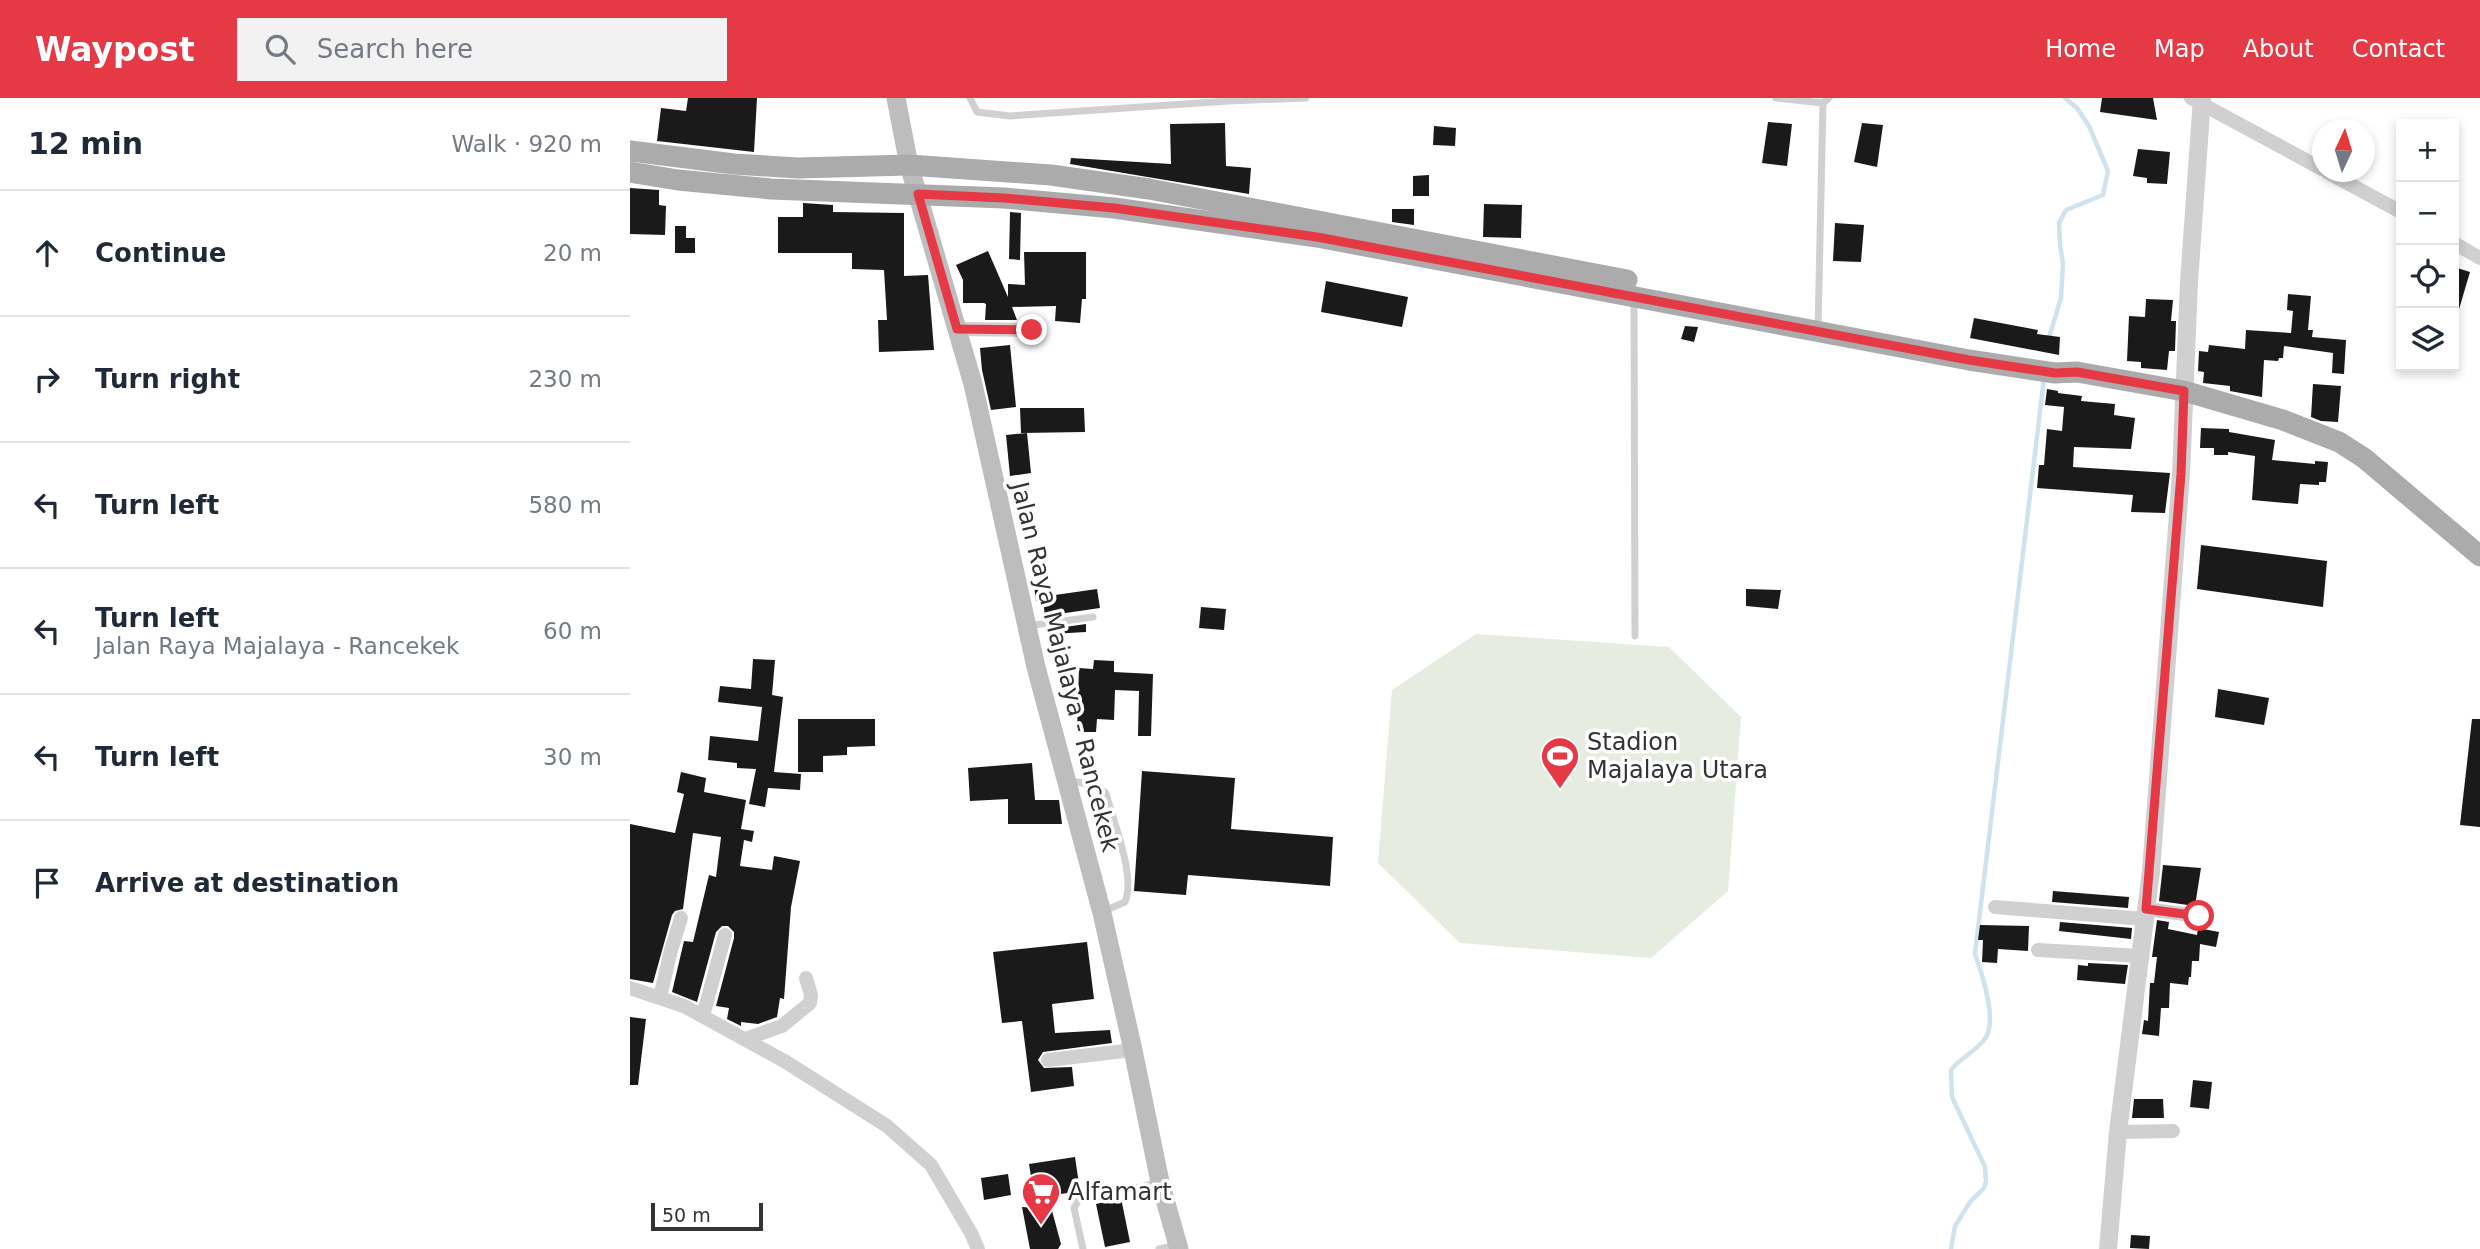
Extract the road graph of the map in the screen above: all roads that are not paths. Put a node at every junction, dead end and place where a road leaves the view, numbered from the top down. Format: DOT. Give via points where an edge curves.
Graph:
graph roads {
  1 [pos="895,98"];
  2 [pos="971,98"];
  3 [pos="1306,98"];
  4 [pos="1776,98"];
  5 [pos="1826,100"];
  6 [pos="2199,100"];
  7 [pos="630,151"];
  8 [pos="2312,163"];
  9 [pos="909,165"];
  10 [pos="630,172"];
  11 [pos="2346,182"];
  12 [pos="918,194"];
  13 [pos="2396,209"];
  14 [pos="2457,245"];
  15 [pos="2480,258"];
  16 [pos="1634,297"];
  17 [pos="1818,324"];
  18 [pos="957,329"];
  19 [pos="1032,330"];
  20 [pos="2184,391"];
  21 [pos="2480,555"];
  22 [pos="1093,617"];
  23 [pos="1027,626"];
  24 [pos="1635,636"];
  25 [pos="1065,779"];
  26 [pos="1995,907"];
  27 [pos="1102,913"];
  28 [pos="2146,914"];
  29 [pos="2199,916"];
  30 [pos="681,918"];
  31 [pos="725,935"];
  32 [pos="2038,950"];
  33 [pos="2140,956"];
  34 [pos="806,978"];
  35 [pos="630,988"];
  36 [pos="660,997"];
  37 [pos="703,1016"];
  38 [pos="745,1039"];
  39 [pos="1133,1050"];
  40 [pos="1048,1060"];
  41 [pos="2173,1130"];
  42 [pos="2118,1132"];
  43 [pos="1160,1182"];
  44 [pos="1172,1248"];
  45 [pos="978,1249"];
  46 [pos="1083,1249"];
  47 [pos="2108,1249"];
  1 -- 9 [label="main road, Jalan Raya Majalaya - Rancekek"];
  2 -- 3 [label="lane" via="977,112 1010,116"];
  4 -- 5 [label="lane"];
  5 -- 17 [label="lane"];
  6 -- 8 [label="street"];
  6 -- 20 [label="street"];
  7 -- 9 [label="main road" via="798,168"];
  9 -- 12 [label="main road, Jalan Raya Majalaya - Rancekek"];
  9 -- 17 [label="main road" via="1051,175 1149,189"];
  10 -- 12 [label="main road" via="771,189"];
  11 -- 13 [label="street"];
  12 -- 16 [label="main road" via="1114,208 1317,237"];
  12 -- 18 [label="main road, Jalan Raya Majalaya - Rancekek"];
  14 -- 15 [label="street"];
  16 -- 17 [label="main road"];
  16 -- 24 [label="lane"];
  17 -- 20 [label="main road" via="2052,362 2077,372"];
  18 -- 19 [label="street"];
  18 -- 23 [label="main road, Jalan Raya Majalaya - Rancekek"];
  20 -- 21 [label="main road" via="2339,442"];
  20 -- 28 [label="street"];
  22 -- 23 [label="lane"];
  23 -- 25 [label="main road, Jalan Raya Majalaya - Rancekek"];
  25 -- 27 [label="main road, Jalan Raya Majalaya - Rancekek"];
  25 -- 27 [label="lane" via="1106,793 1128,884 1127,899"];
  26 -- 28 [label="street"];
  27 -- 39 [label="main road, Jalan Raya Majalaya - Rancekek"];
  28 -- 29 [label="street"];
  28 -- 33 [label="street"];
  30 -- 36 [label="street"];
  31 -- 37 [label="street"];
  32 -- 33 [label="street"];
  33 -- 42 [label="street"];
  34 -- 38 [label="street" via="810,1003 777,1030"];
  35 -- 36 [label="street"];
  36 -- 37 [label="street"];
  37 -- 38 [label="street"];
  38 -- 45 [label="street" via="887,1126 930,1165"];
  39 -- 40 [label="street"];
  39 -- 43 [label="main road, Jalan Raya Majalaya - Rancekek"];
  41 -- 42 [label="street"];
  42 -- 47 [label="street"];
  43 -- 44 [label="main road, Jalan Raya Majalaya - Rancekek"];
  43 -- 46 [label="lane" via="1078,1201 1073,1209"];
}
